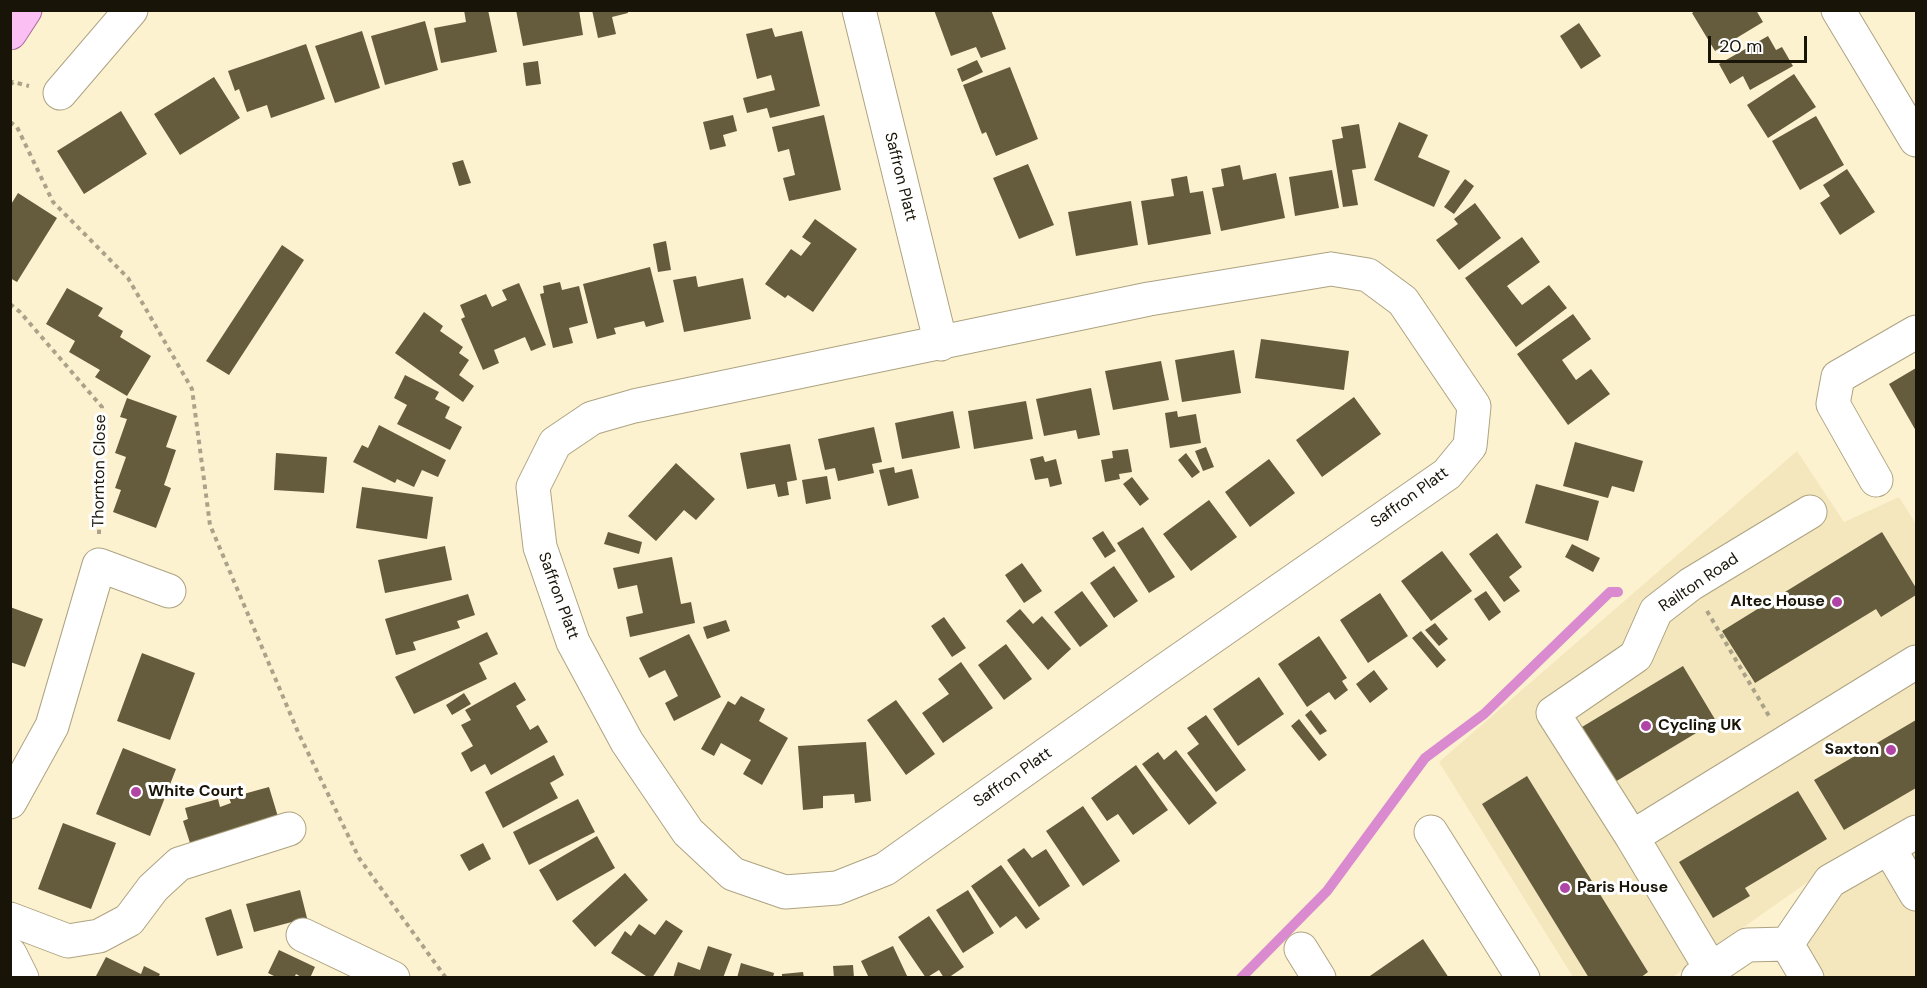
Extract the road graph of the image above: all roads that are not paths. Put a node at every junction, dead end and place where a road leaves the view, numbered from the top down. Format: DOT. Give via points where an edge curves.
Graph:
graph roads {
  1 [pos="25,10"];
  2 [pos="131,10"];
  3 [pos="858,10"];
  4 [pos="1839,10"];
  5 [pos="10,33"];
  6 [pos="60,93"];
  7 [pos="1912,123"];
  8 [pos="1917,332"];
  9 [pos="941,344"];
  10 [pos="1876,480"];
  11 [pos="1810,512"];
  12 [pos="169,591"];
  13 [pos="1917,662"];
  14 [pos="10,802"];
  15 [pos="289,829"];
  16 [pos="1431,832"];
  17 [pos="1917,832"];
  18 [pos="1632,837"];
  19 [pos="1889,848"];
  20 [pos="1917,894"];
  21 [pos="10,919"];
  22 [pos="303,935"];
  23 [pos="1787,944"];
  24 [pos="1301,949"];
  25 [pos="10,954"];
  26 [pos="1705,973"];
  27 [pos="22,978"];
  28 [pos="393,978"];
  29 [pos="1319,978"];
  30 [pos="1523,978"];
  31 [pos="1807,978"];
  1 -- 5 [label="main road"];
  2 -- 6 [label="street"];
  3 -- 9 [label="street, Saffron Platt"];
  4 -- 7 [label="street"];
  8 -- 10 [label="street" via="1838,377 1833,404"];
  9 -- 9 [label="street, Saffron Platt" via="1149,299 1331,269 1368,275 1403,301 1474,406 1470,446 1447,474 885,869 837,888 785,892 733,874 688,832 627,742 573,642 540,547 533,488 555,443 592,418 634,406"];
  11 -- 18 [label="street, Railton Road" via="1691,584 1656,611 1636,656 1553,713"];
  12 -- 14 [label="street" via="99,565 52,726"];
  13 -- 18 [label="street"];
  15 -- 21 [label="street" via="179,864 153,888 129,920 99,936 68,941"];
  16 -- 30 [label="street"];
  17 -- 19 [label="street"];
  18 -- 26 [label="street, Railton Road"];
  19 -- 20 [label="street"];
  19 -- 23 [label="street" via="1830,881"];
  22 -- 28 [label="street"];
  23 -- 26 [label="street, Railton Road" via="1747,945"];
  23 -- 31 [label="street"];
  24 -- 29 [label="street"];
  25 -- 27 [label="street"];
}
